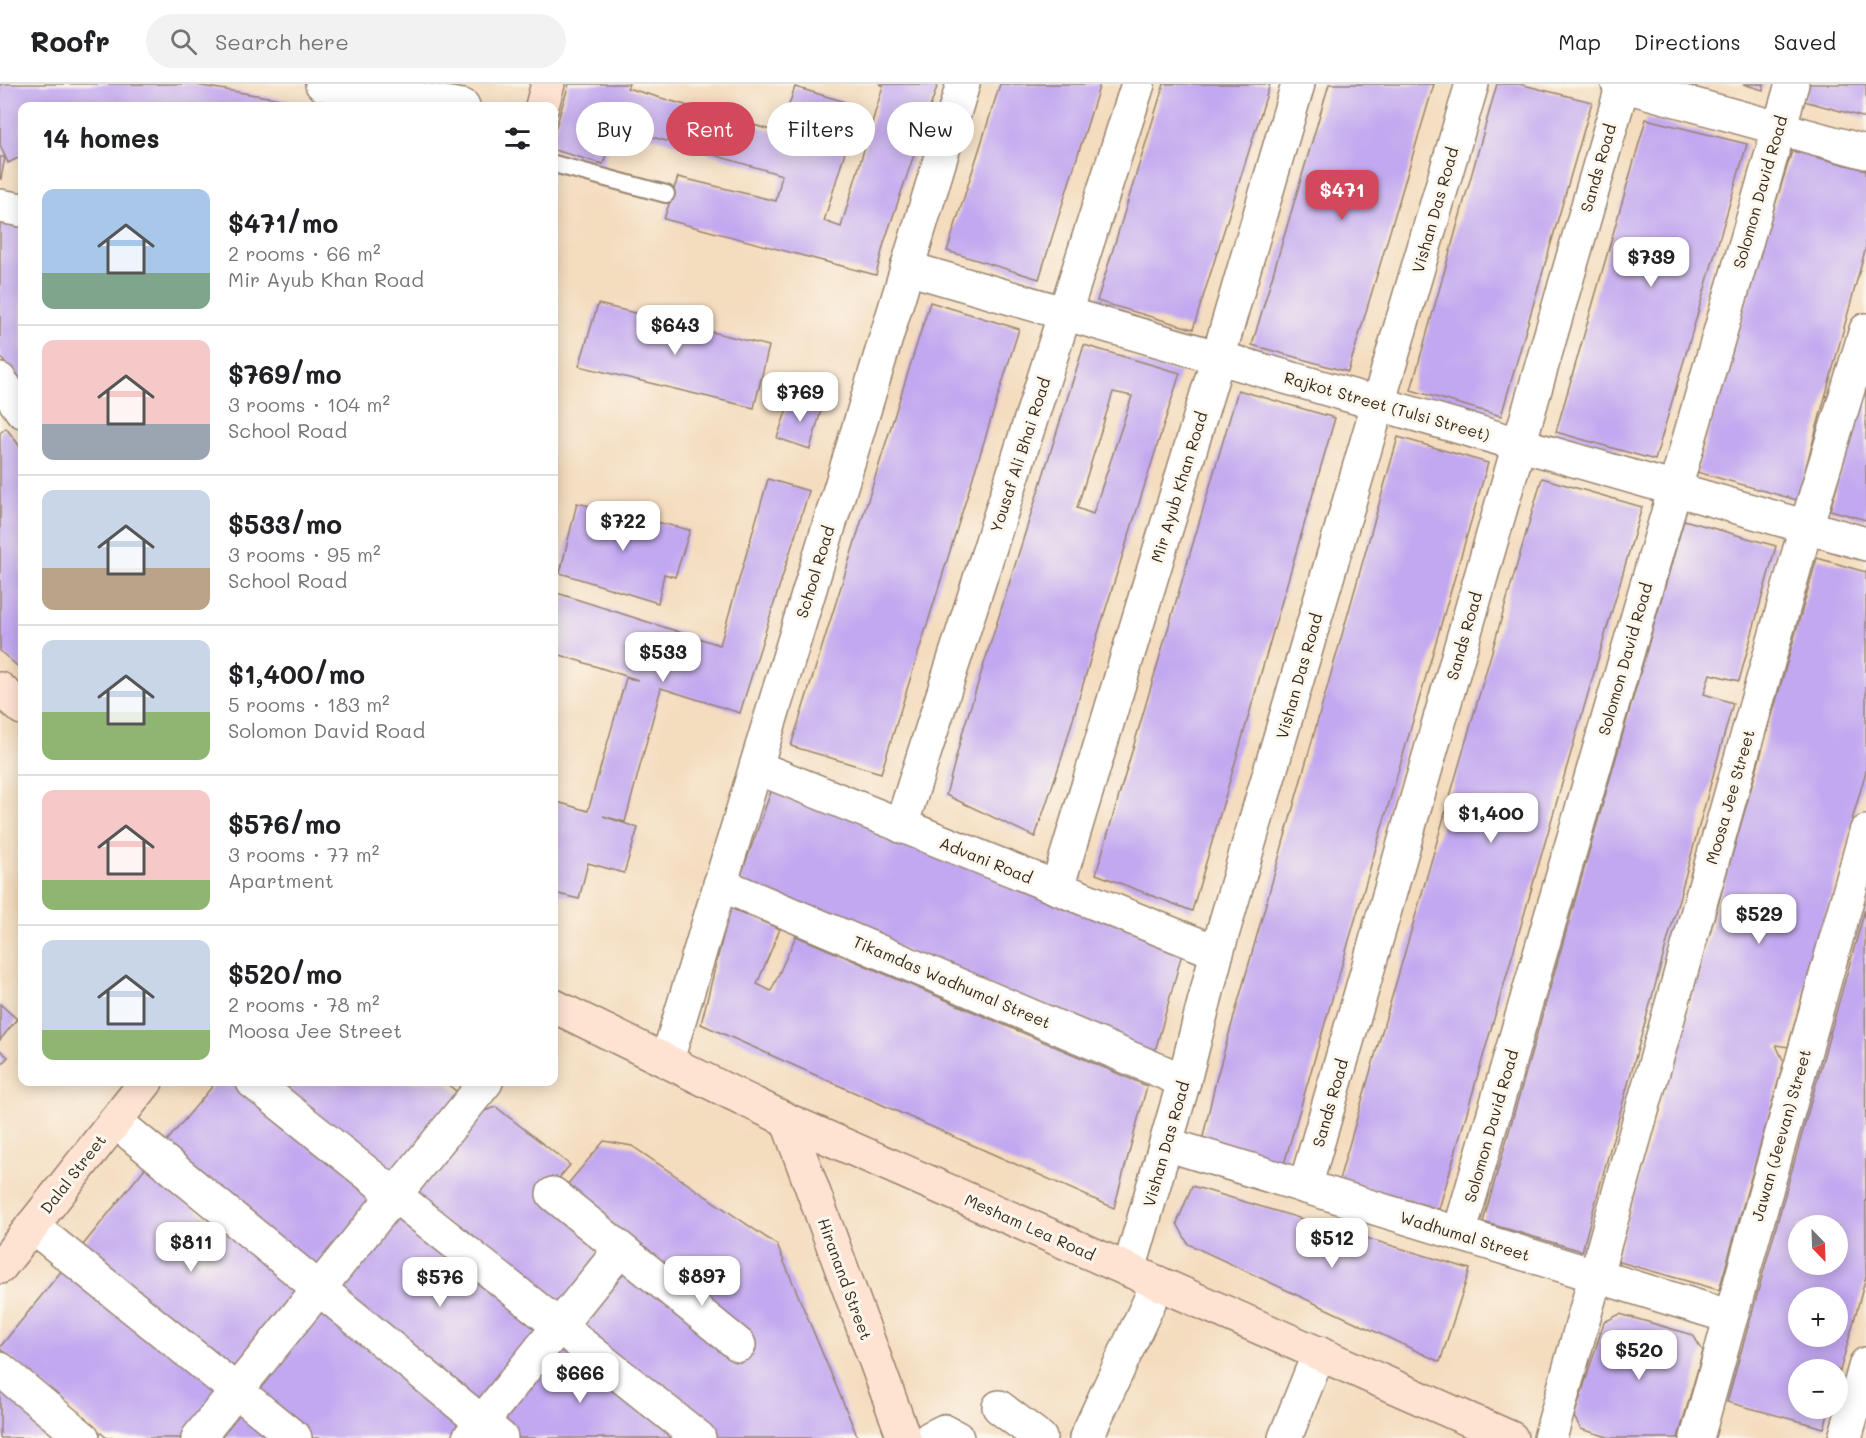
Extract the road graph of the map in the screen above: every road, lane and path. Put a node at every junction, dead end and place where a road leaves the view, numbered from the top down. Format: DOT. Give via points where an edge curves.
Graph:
graph roads {
  1 [pos="322,84"];
  2 [pos="548,84"];
  3 [pos="963,84"];
  4 [pos="1138,84"];
  5 [pos="1298,84"];
  6 [pos="1472,84"];
  7 [pos="1621,84"];
  8 [pos="1792,84"];
  9 [pos="437,102"];
  10 [pos="543,102"];
  11 [pos="1778,129"];
  12 [pos="1866,152"];
  13 [pos="558,165"];
  14 [pos="666,194"];
  15 [pos="0,206"];
  16 [pos="18,209"];
  17 [pos="907,268"];
  18 [pos="1066,314"];
  19 [pos="1866,330"];
  20 [pos="1218,358"];
  21 [pos="1379,404"];
  22 [pos="1519,444"];
  23 [pos="1674,489"];
  24 [pos="1806,527"];
  25 [pos="1866,544"];
  26 [pos="0,689"];
  27 [pos="18,705"];
  28 [pos="756,767"];
  29 [pos="901,826"];
  30 [pos="1866,832"];
  31 [pos="720,884"];
  32 [pos="1057,888"];
  33 [pos="1217,952"];
  34 [pos="558,1008"];
  35 [pos="667,1060"];
  36 [pos="1184,1081"];
  37 [pos="143,1086"];
  38 [pos="258,1086"];
  39 [pos="483,1086"];
  40 [pos="787,1120"];
  41 [pos="115,1121"];
  42 [pos="1166,1144"];
  43 [pos="1305,1187"];
  44 [pos="395,1194"];
  45 [pos="553,1194"];
  46 [pos="32,1226"];
  47 [pos="1459,1234"];
  48 [pos="620,1250"];
  49 [pos="0,1267"];
  50 [pos="1596,1275"];
  51 [pos="1144,1276"];
  52 [pos="319,1289"];
  53 [pos="1731,1317"];
  54 [pos="559,1326"];
  55 [pos="740,1345"];
  56 [pos="1319,1353"];
  57 [pos="1866,1364"];
  58 [pos="0,1369"];
  59 [pos="236,1391"];
  60 [pos="999,1407"];
  61 [pos="484,1433"];
  62 [pos="83,1438"];
  63 [pos="198,1438"];
  64 [pos="295,1438"];
  65 [pos="699,1438"];
  66 [pos="904,1438"];
  67 [pos="930,1438"];
  68 [pos="957,1438"];
  69 [pos="1040,1438"];
  70 [pos="1086,1438"];
  71 [pos="1285,1438"];
  72 [pos="1511,1438"];
  73 [pos="1550,1438"];
  74 [pos="1697,1438"];
  75 [pos="1845,1438"];
  1 -- 9 [label="street"];
  2 -- 10 [label="street"];
  3 -- 17 [label="street, School Road"];
  4 -- 18 [label="street, Yousaf Ali Bhai Road"];
  5 -- 20 [label="street, Mir Ayub Khan Road"];
  6 -- 21 [label="street, Vishan Das Road"];
  7 -- 11 [label="street"];
  7 -- 22 [label="street, Sands Road"];
  8 -- 11 [label="street, Solomon David Road"];
  11 -- 12 [label="street"];
  11 -- 23 [label="street, Solomon David Road"];
  13 -- 14 [label="lane"];
  15 -- 16 [label="street"];
  17 -- 18 [label="street, Rajkot Street (Tulsi Street)"];
  17 -- 28 [label="street, School Road"];
  18 -- 20 [label="street, Rajkot Street (Tulsi Street)"];
  18 -- 29 [label="street, Yousaf Ali Bhai Road"];
  19 -- 24 [label="street, Moosa Jee Street"];
  20 -- 21 [label="street, Rajkot Street (Tulsi Street)"];
  20 -- 32 [label="street, Mir Ayub Khan Road"];
  21 -- 22 [label="street, Rajkot Street (Tulsi Street)"];
  21 -- 33 [label="street, Vishan Das Road"];
  22 -- 23 [label="street, Rajkot Street (Tulsi Street)"];
  22 -- 43 [label="street, Sands Road"];
  23 -- 24 [label="street, Rajkot Street (Tulsi Street)"];
  23 -- 47 [label="street, Solomon David Road"];
  24 -- 25 [label="street, Rajkot Street (Tulsi Street)"];
  24 -- 50 [label="street, Moosa Jee Street"];
  26 -- 27 [label="street"];
  28 -- 29 [label="street, Advani Road"];
  28 -- 31 [label="street, School Road"];
  29 -- 32 [label="street, Advani Road"];
  30 -- 53 [label="street, Jawan (Jeevan) Street"];
  31 -- 35 [label="street, School Road"];
  31 -- 36 [label="street, Tikamdas Wadhumal Street"];
  32 -- 33 [label="street, Advani Road"];
  33 -- 36 [label="street, Vishan Das Road"];
  34 -- 35 [label="street, Mesham Lea Road"];
  35 -- 40 [label="street, Mesham Lea Road"];
  36 -- 42 [label="street, Vishan Das Road"];
  37 -- 41 [label="street, Dalal Street"];
  38 -- 44 [label="street"];
  39 -- 44 [label="street"];
  40 -- 51 [label="street, Mesham Lea Road"];
  40 -- 66 [label="street, Hiranand Street"];
  41 -- 46 [label="street, Dalal Street"];
  41 -- 52 [label="street"];
  42 -- 43 [label="street, Wadhumal Street"];
  42 -- 51 [label="street, Vishan Das Road"];
  43 -- 47 [label="street, Wadhumal Street"];
  44 -- 52 [label="street"];
  44 -- 54 [label="street"];
  45 -- 48 [label="street"];
  46 -- 49 [label="street, Dalal Street"];
  46 -- 59 [label="street"];
  47 -- 50 [label="street, Wadhumal Street"];
  48 -- 54 [label="street"];
  48 -- 55 [label="street"];
  50 -- 53 [label="street, Wadhumal Street"];
  50 -- 73 [label="street, Moosa Jee Street"];
  51 -- 56 [label="street, Mesham Lea Road"];
  51 -- 70 [label="street, Vishan Das Road"];
  52 -- 59 [label="street"];
  52 -- 61 [label="street"];
  53 -- 74 [label="street, Jawan (Jeevan) Street"];
  54 -- 61 [label="street"];
  54 -- 65 [label="street"];
  56 -- 71 [label="street"];
  56 -- 72 [label="street, Mesham Lea Road"];
  57 -- 75 [label="street"];
  58 -- 62 [label="street"];
  59 -- 63 [label="street"];
  59 -- 64 [label="street"];
  60 -- 69 [label="street"];
  67 -- 68 [label="street" via="944,1431"];
}
